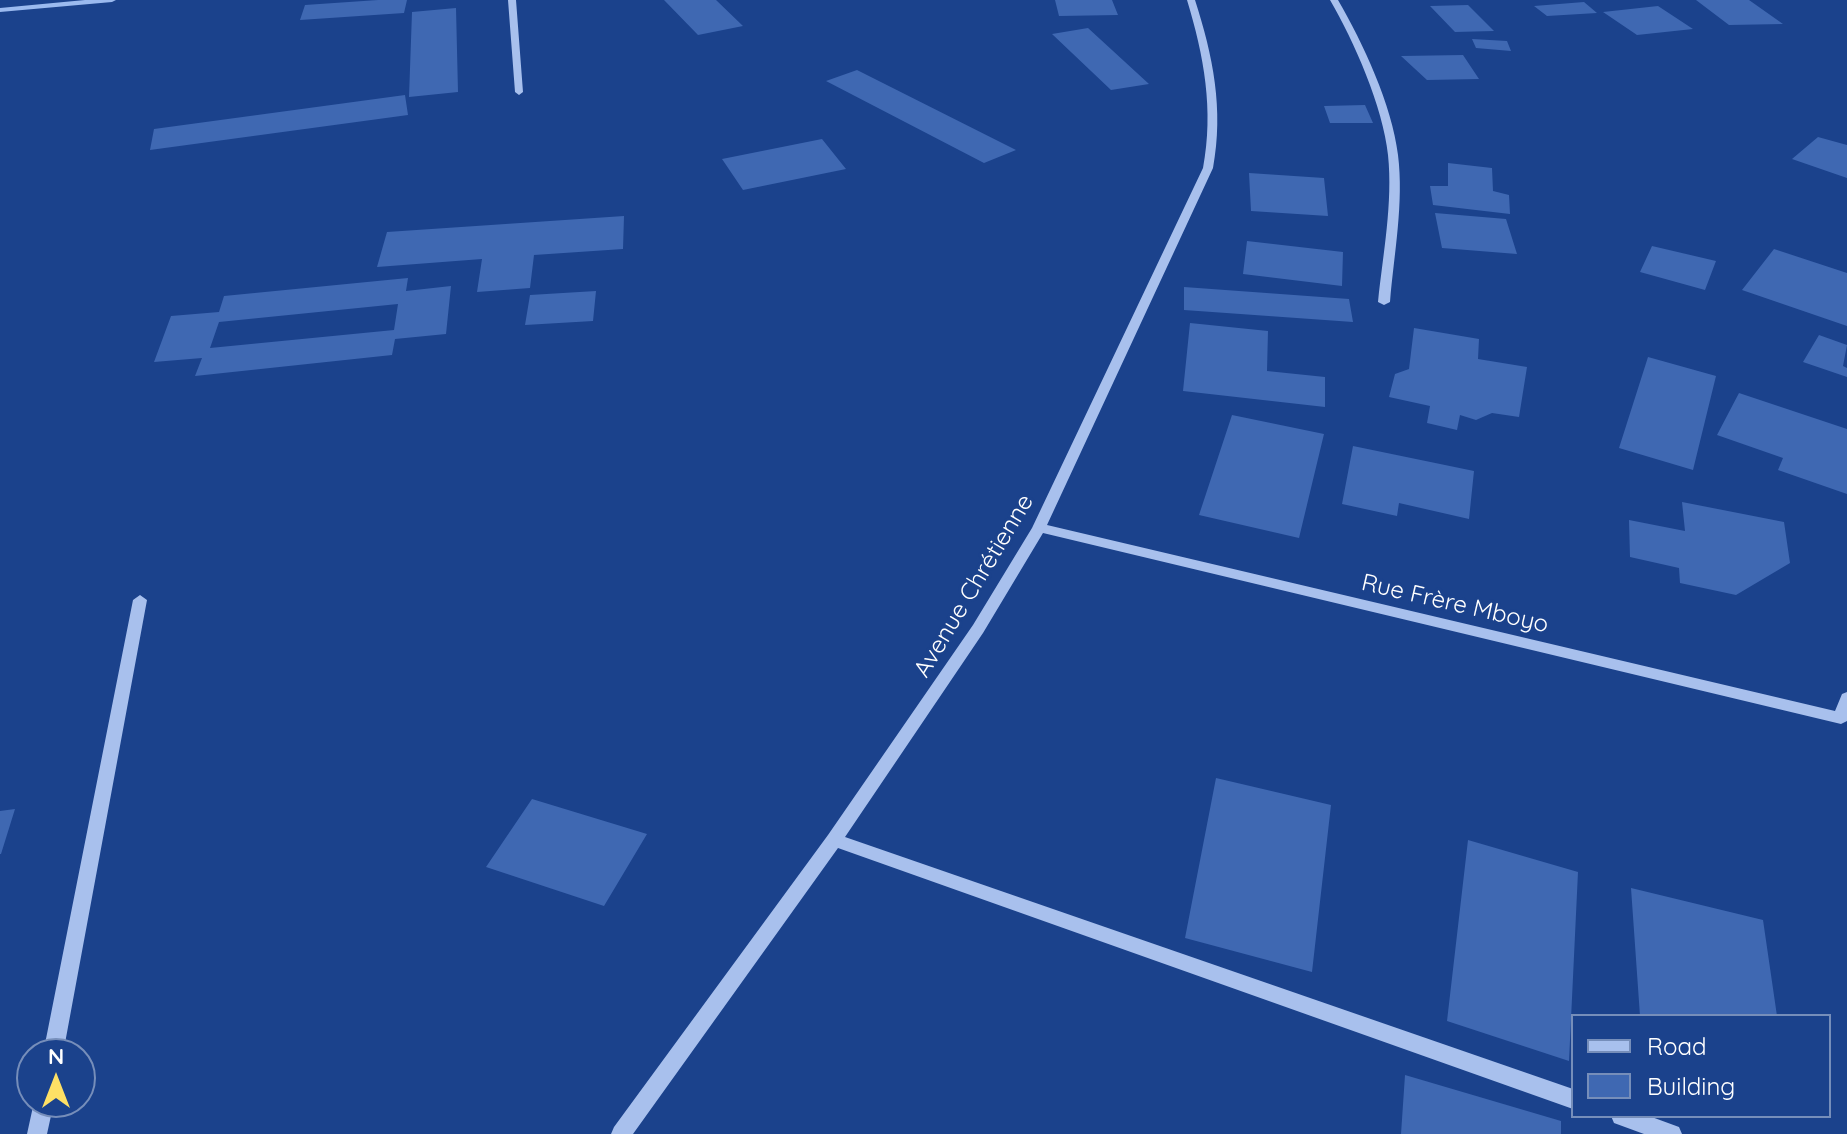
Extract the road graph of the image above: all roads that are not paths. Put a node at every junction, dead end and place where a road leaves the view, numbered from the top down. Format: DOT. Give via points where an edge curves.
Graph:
graph roads {
  1 [pos="512,0"];
  2 [pos="1191,0"];
  3 [pos="1334,0"];
  4 [pos="519,92"];
  5 [pos="1384,302"];
  6 [pos="1039,528"];
  7 [pos="140,600"];
  8 [pos="1847,698"];
  9 [pos="1844,719"];
  10 [pos="834,840"];
  11 [pos="56,1038"];
  12 [pos="1571,1098"];
  13 [pos="1627,1118"];
  14 [pos="621,1134"];
  15 [pos="1672,1134"];
  1 -- 4 [label="street"];
  2 -- 6 [label="street, Avenue Chrétienne" via="1212,79 1213,147 1208,168"];
  3 -- 5 [label="street" via="1358,45 1393,150"];
  6 -- 9 [label="street, Rue Frère Mboyo"];
  6 -- 10 [label="street, Avenue Chrétienne" via="978,629"];
  7 -- 11 [label="street"];
  8 -- 9 [label="street, Rue Frère Mboyo"];
  10 -- 12 [label="street"];
  10 -- 14 [label="street, Avenue Chrétienne"];
  13 -- 15 [label="street"];
}
